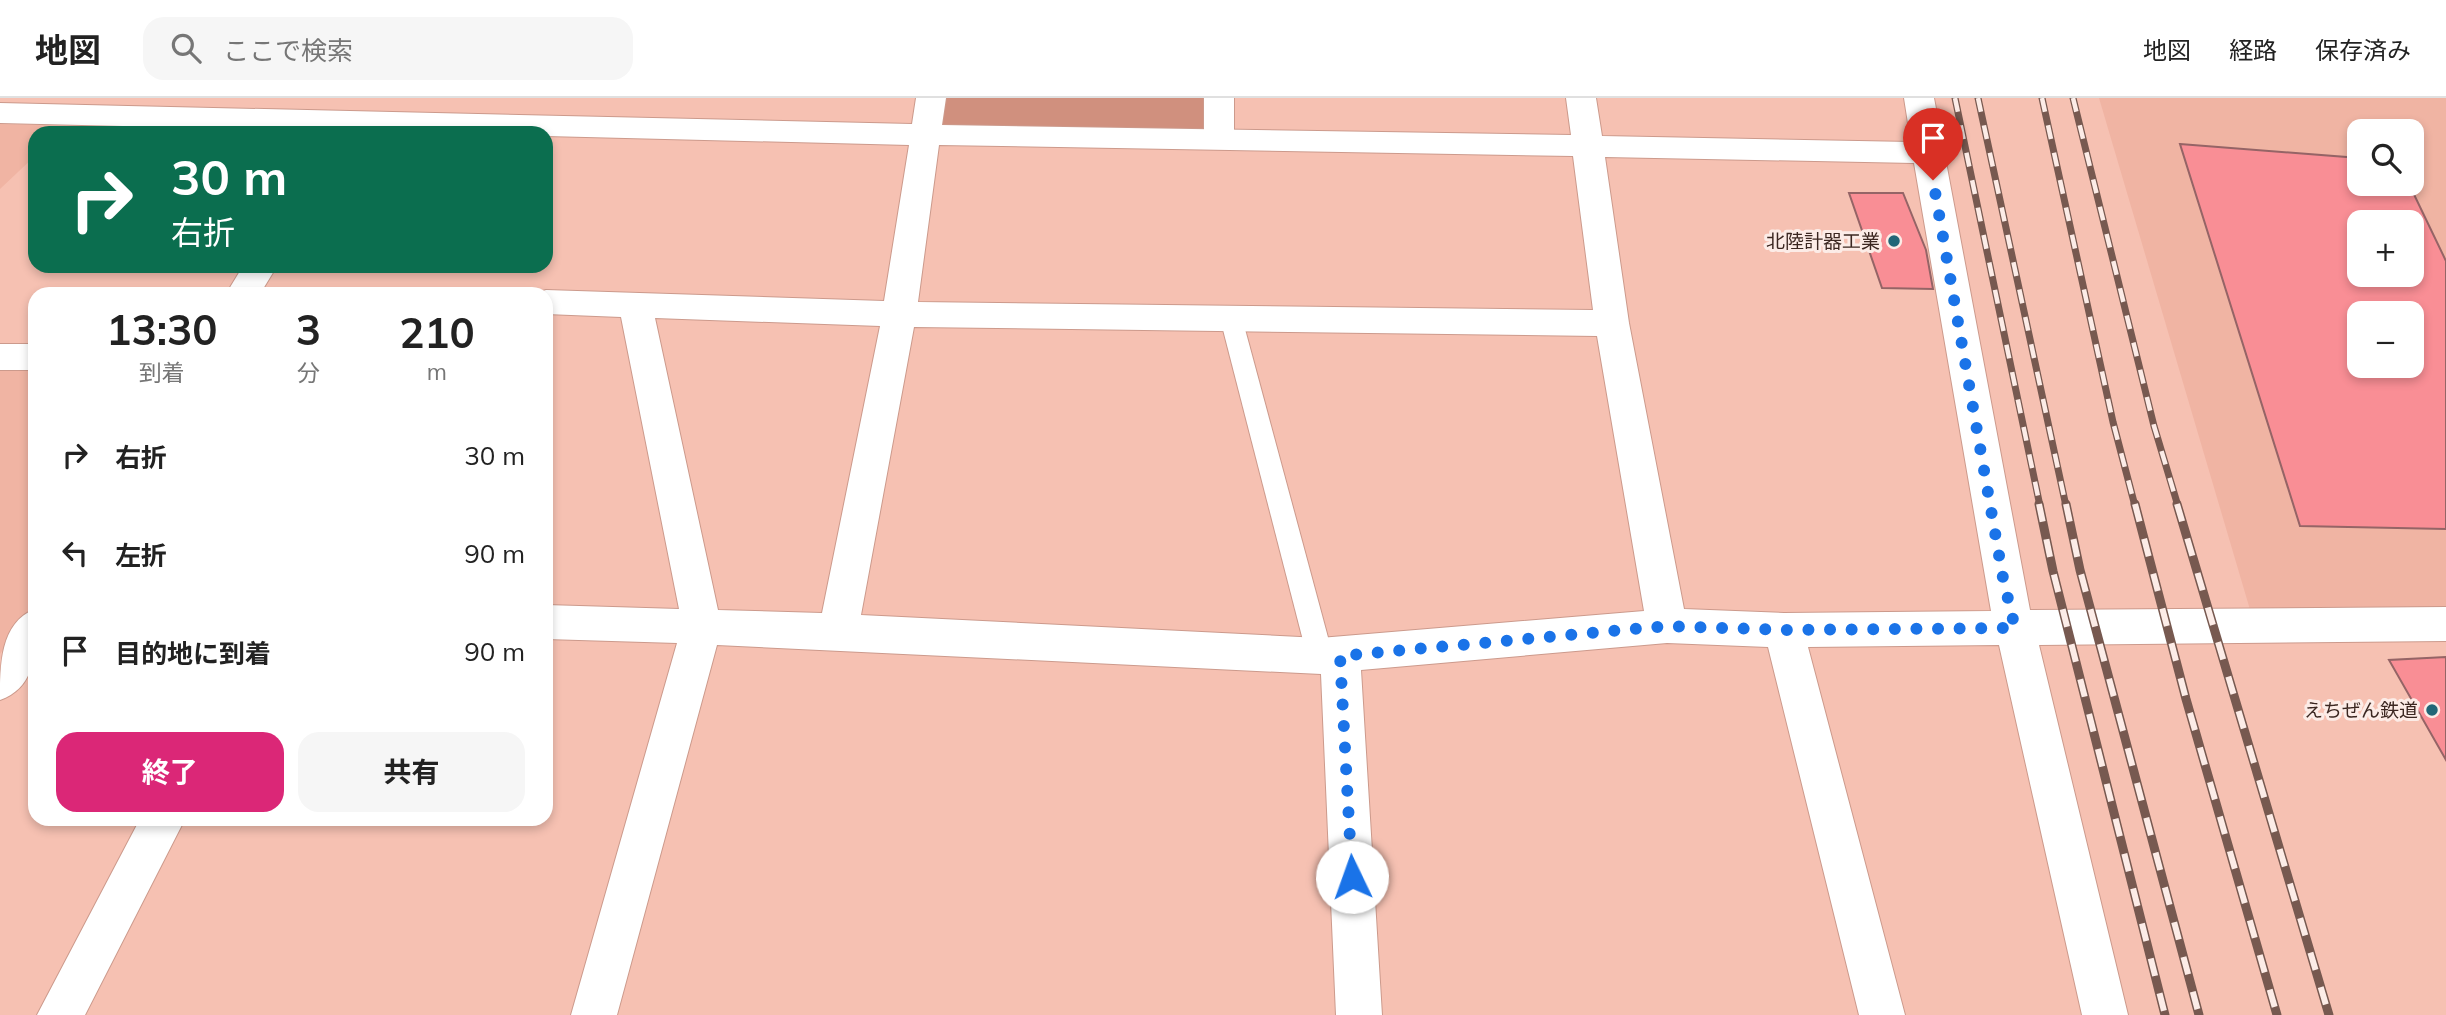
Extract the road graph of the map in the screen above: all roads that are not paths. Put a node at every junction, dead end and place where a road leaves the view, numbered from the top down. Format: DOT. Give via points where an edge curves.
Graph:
graph roads {
  1 [pos="667,98"];
  2 [pos="931,98"];
  3 [pos="1219,98"];
  4 [pos="1581,98"];
  5 [pos="1919,98"];
  6 [pos="457,111"];
  7 [pos="0,113"];
  8 [pos="319,126"];
  9 [pos="351,126"];
  10 [pos="656,129"];
  11 [pos="924,135"];
  12 [pos="1219,138"];
  13 [pos="1588,145"];
  14 [pos="1928,153"];
  15 [pos="553,302"];
  16 [pos="635,304"];
  17 [pos="900,314"];
  18 [pos="1231,318"];
  19 [pos="1612,323"];
  20 [pos="0,357"];
  21 [pos="28,358"];
  22 [pos="553,622"];
  23 [pos="2446,624"];
  24 [pos="702,626"];
  25 [pos="1667,626"];
  26 [pos="2015,628"];
  27 [pos="1784,630"];
  28 [pos="838,631"];
  29 [pos="28,637"];
  30 [pos="1330,656"];
  31 [pos="0,682"];
  32 [pos="159,826"];
  33 [pos="60,1015"];
  34 [pos="594,1015"];
  35 [pos="1359,1015"];
  36 [pos="1882,1015"];
  37 [pos="2105,1015"];
  1 -- 10 [label="street"];
  2 -- 11 [label="street"];
  3 -- 12 [label="street"];
  4 -- 13 [label="street"];
  5 -- 14 [label="street"];
  6 -- 9 [label="street"];
  6 -- 10 [label="street"];
  7 -- 8 [label="street"];
  10 -- 11 [label="street"];
  11 -- 12 [label="street"];
  11 -- 17 [label="street"];
  12 -- 13 [label="street"];
  13 -- 14 [label="street"];
  13 -- 19 [label="street"];
  14 -- 26 [label="street"];
  15 -- 16 [label="street"];
  16 -- 17 [label="street"];
  16 -- 24 [label="street"];
  17 -- 18 [label="street"];
  17 -- 28 [label="street"];
  18 -- 19 [label="street"];
  18 -- 30 [label="lane"];
  19 -- 25 [label="street"];
  20 -- 21 [label="street"];
  22 -- 24 [label="street"];
  23 -- 26 [label="street"];
  24 -- 28 [label="street"];
  24 -- 34 [label="street"];
  25 -- 27 [label="street"];
  25 -- 30 [label="street"];
  26 -- 27 [label="street"];
  26 -- 37 [label="street"];
  27 -- 36 [label="street"];
  28 -- 30 [label="street"];
  29 -- 31 [label="street"];
  30 -- 35 [label="street"];
  32 -- 33 [label="street"];
}
